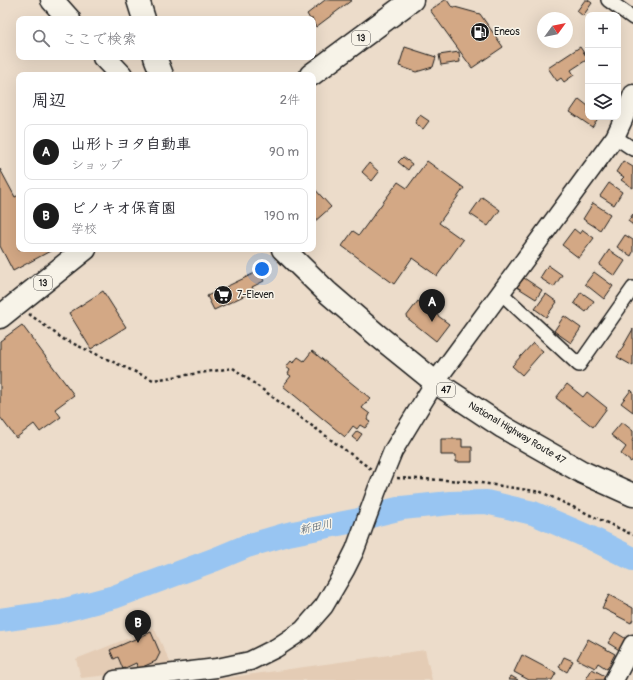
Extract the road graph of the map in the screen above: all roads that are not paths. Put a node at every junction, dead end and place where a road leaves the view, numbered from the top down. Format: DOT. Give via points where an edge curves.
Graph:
graph roads {
  1 [pos="52,0"];
  2 [pos="138,0"];
  3 [pos="412,0"];
  4 [pos="608,0"];
  5 [pos="66,16"];
  6 [pos="143,16"];
  7 [pos="633,18"];
  8 [pos="107,60"];
  9 [pos="156,60"];
  10 [pos="118,72"];
  11 [pos="161,72"];
  12 [pos="315,72"];
  13 [pos="633,94"];
  14 [pos="615,137"];
  15 [pos="633,149"];
  16 [pos="81,252"];
  17 [pos="286,252"];
  18 [pos="633,288"];
  19 [pos="501,293"];
  20 [pos="8,310"];
  21 [pos="435,382"];
  22 [pos="633,496"];
  23 [pos="633,644"];
  24 [pos="114,680"];
  25 [pos="614,680"];
  1 -- 5 [label="highway"];
  2 -- 6 [label="highway"];
  3 -- 12 [label="highway, 13"];
  4 -- 7 [label="street"];
  8 -- 10 [label="highway"];
  9 -- 11 [label="highway"];
  13 -- 14 [label="street"];
  14 -- 15 [label="street"];
  14 -- 19 [label="street"];
  16 -- 20 [label="highway, 13"];
  17 -- 21 [label="highway, National Highway Route 47 / 47" via="327,292"];
  18 -- 19 [label="street" via="579,365"];
  19 -- 21 [label="street"];
  21 -- 22 [label="highway, National Highway Route 47 / 47" via="503,427 582,472"];
  21 -- 24 [label="street" via="393,451 346,570 324,606 303,630 250,661 217,668"];
  23 -- 25 [label="street"];
}
